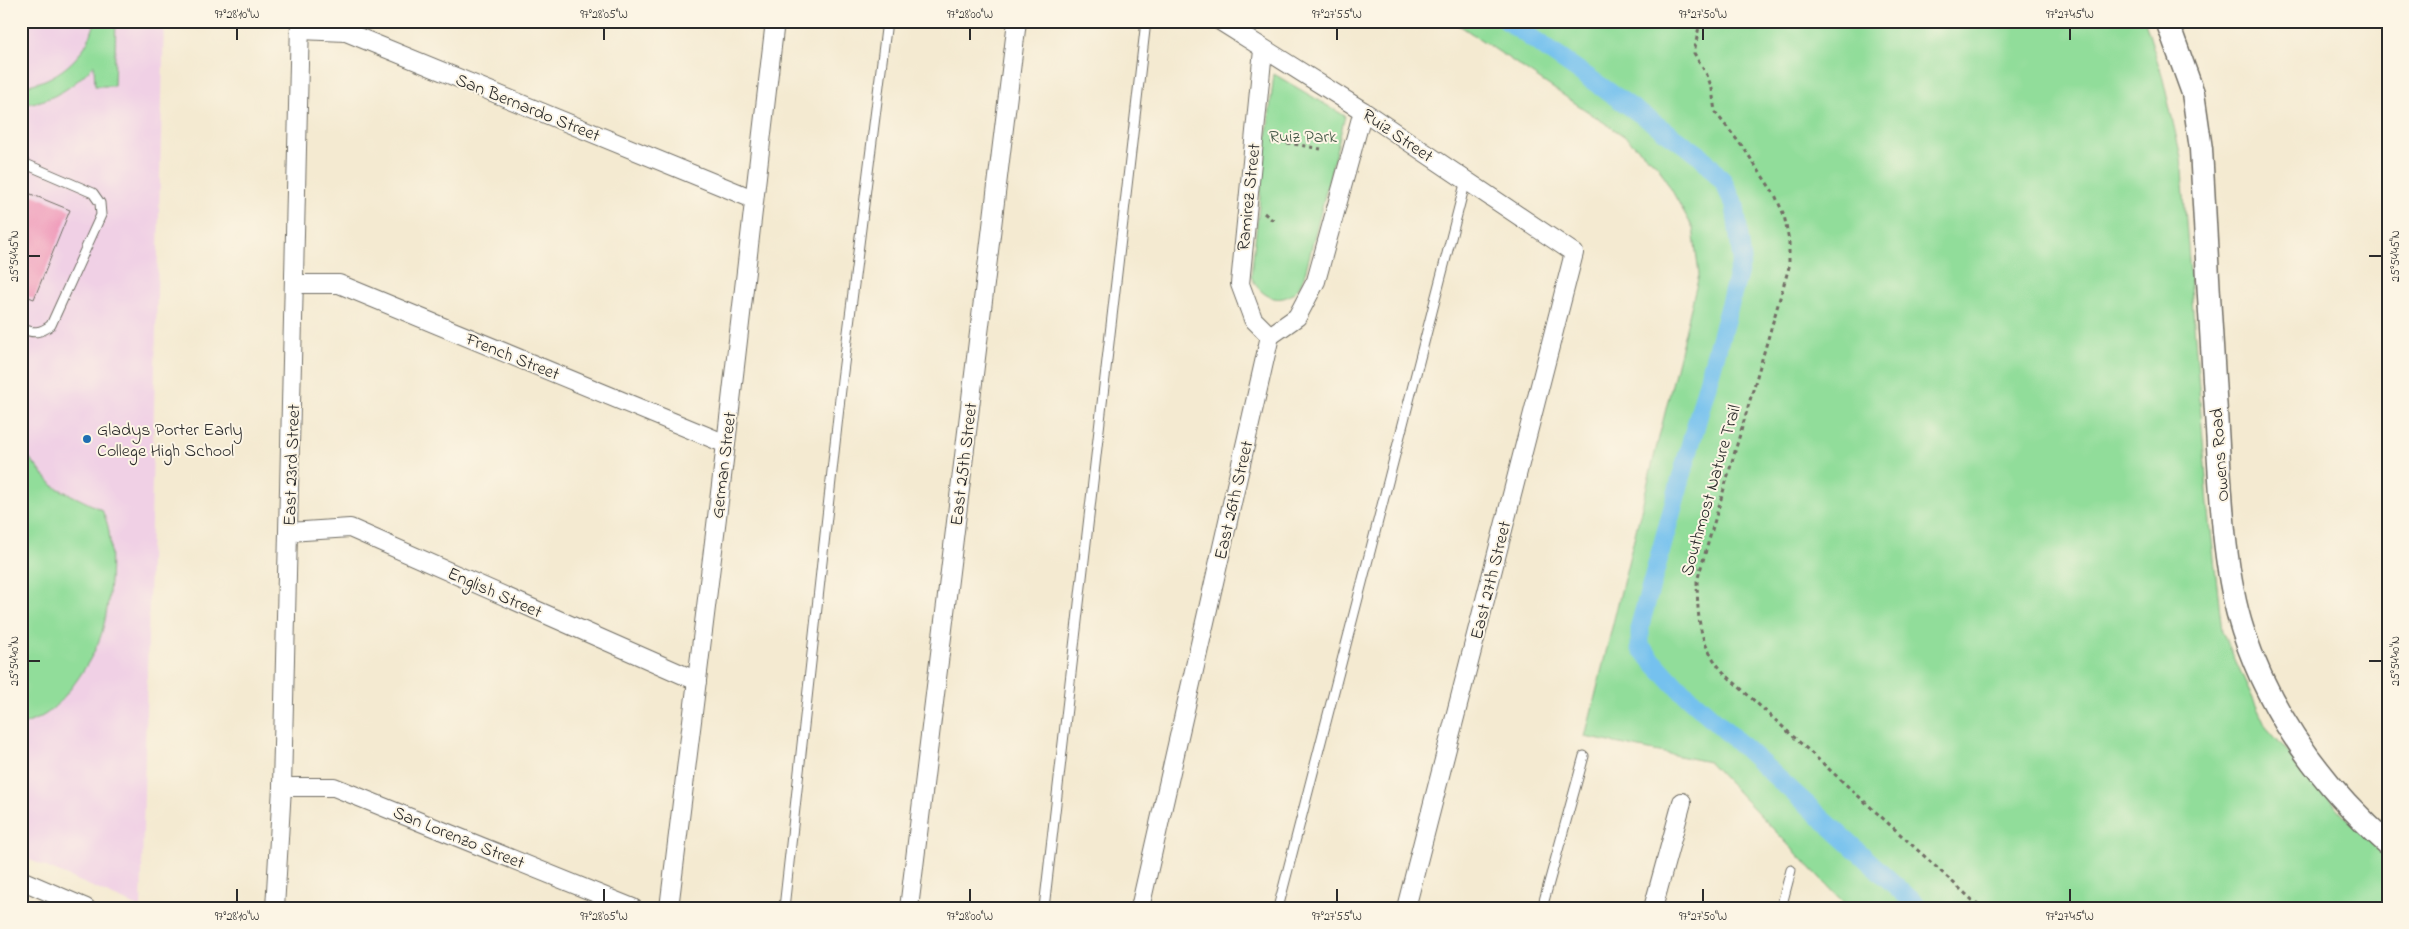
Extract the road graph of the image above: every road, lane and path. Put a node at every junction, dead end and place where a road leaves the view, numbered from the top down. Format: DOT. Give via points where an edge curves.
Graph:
graph roads {
  1 [pos="775,21"];
  2 [pos="887,21"];
  3 [pos="1017,21"];
  4 [pos="1146,21"];
  5 [pos="1220,21"];
  6 [pos="1700,21"];
  7 [pos="2167,21"];
  8 [pos="300,25"];
  9 [pos="1263,50"];
  10 [pos="1363,111"];
  11 [pos="1253,147"];
  12 [pos="1321,149"];
  13 [pos="21,162"];
  14 [pos="1466,180"];
  15 [pos="753,198"];
  16 [pos="1574,252"];
  17 [pos="296,284"];
  18 [pos="21,328"];
  19 [pos="1270,336"];
  20 [pos="726,444"];
  21 [pos="289,532"];
  22 [pos="697,681"];
  23 [pos="1584,756"];
  24 [pos="282,787"];
  25 [pos="1682,802"];
  26 [pos="2388,844"];
  27 [pos="1791,870"];
  28 [pos="21,880"];
  29 [pos="86,908"];
  30 [pos="275,908"];
  31 [pos="633,908"];
  32 [pos="669,908"];
  33 [pos="784,908"];
  34 [pos="909,908"];
  35 [pos="1044,908"];
  36 [pos="1140,908"];
  37 [pos="1278,908"];
  38 [pos="1406,908"];
  39 [pos="1542,908"];
  40 [pos="1654,908"];
  41 [pos="1780,908"];
  42 [pos="1981,908"];
  1 -- 15 [label="street, German Street"];
  2 -- 33 [label="lane" via="842,380"];
  3 -- 34 [label="street, East 25th Street"];
  4 -- 35 [label="lane"];
  5 -- 9 [label="street, Ruiz Street"];
  6 -- 42 [label="path, Southmost Nature Trail" via="1694,53 1707,74 1715,112 1775,195 1784,215 1789,241 1789,267 1697,581 1702,637 1711,659 1726,675"];
  7 -- 26 [label="street, Owens Road" via="2193,94 2201,149 2221,504 2242,630 2264,684 2306,757 2352,812"];
  8 -- 15 [label="street, San Bernardo Street" via="346,32"];
  8 -- 17 [label="street, East 23rd Street"];
  9 -- 10 [label="street, Ruiz Street"];
  9 -- 11 [label="street, Ramirez Street"];
  10 -- 14 [label="street, Ruiz Street"];
  10 -- 19 [label="street" via="1316,281 1297,317"];
  11 -- 12 [label="path" via="1277,141"];
  11 -- 19 [label="street, Ramirez Street" via="1240,284 1253,319"];
  13 -- 18 [label="lane" via="93,193 100,203 101,215 51,325 42,332"];
  14 -- 16 [label="street, Ruiz Street"];
  14 -- 37 [label="lane"];
  15 -- 20 [label="street, German Street"];
  16 -- 38 [label="street, East 27th Street"];
  17 -- 20 [label="street, French Street" via="339,284"];
  17 -- 21 [label="street, East 23rd Street"];
  19 -- 36 [label="street, East 26th Street"];
  20 -- 22 [label="street, German Street"];
  21 -- 22 [label="street, English Street" via="350,528"];
  21 -- 24 [label="street, East 23rd Street"];
  22 -- 32 [label="street, German Street"];
  23 -- 39 [label="lane"];
  24 -- 30 [label="street, East 23rd Street"];
  24 -- 31 [label="street, San Lorenzo Street" via="334,787"];
  25 -- 40 [label="street"];
  27 -- 41 [label="lane"];
  28 -- 29 [label="street"];
}
